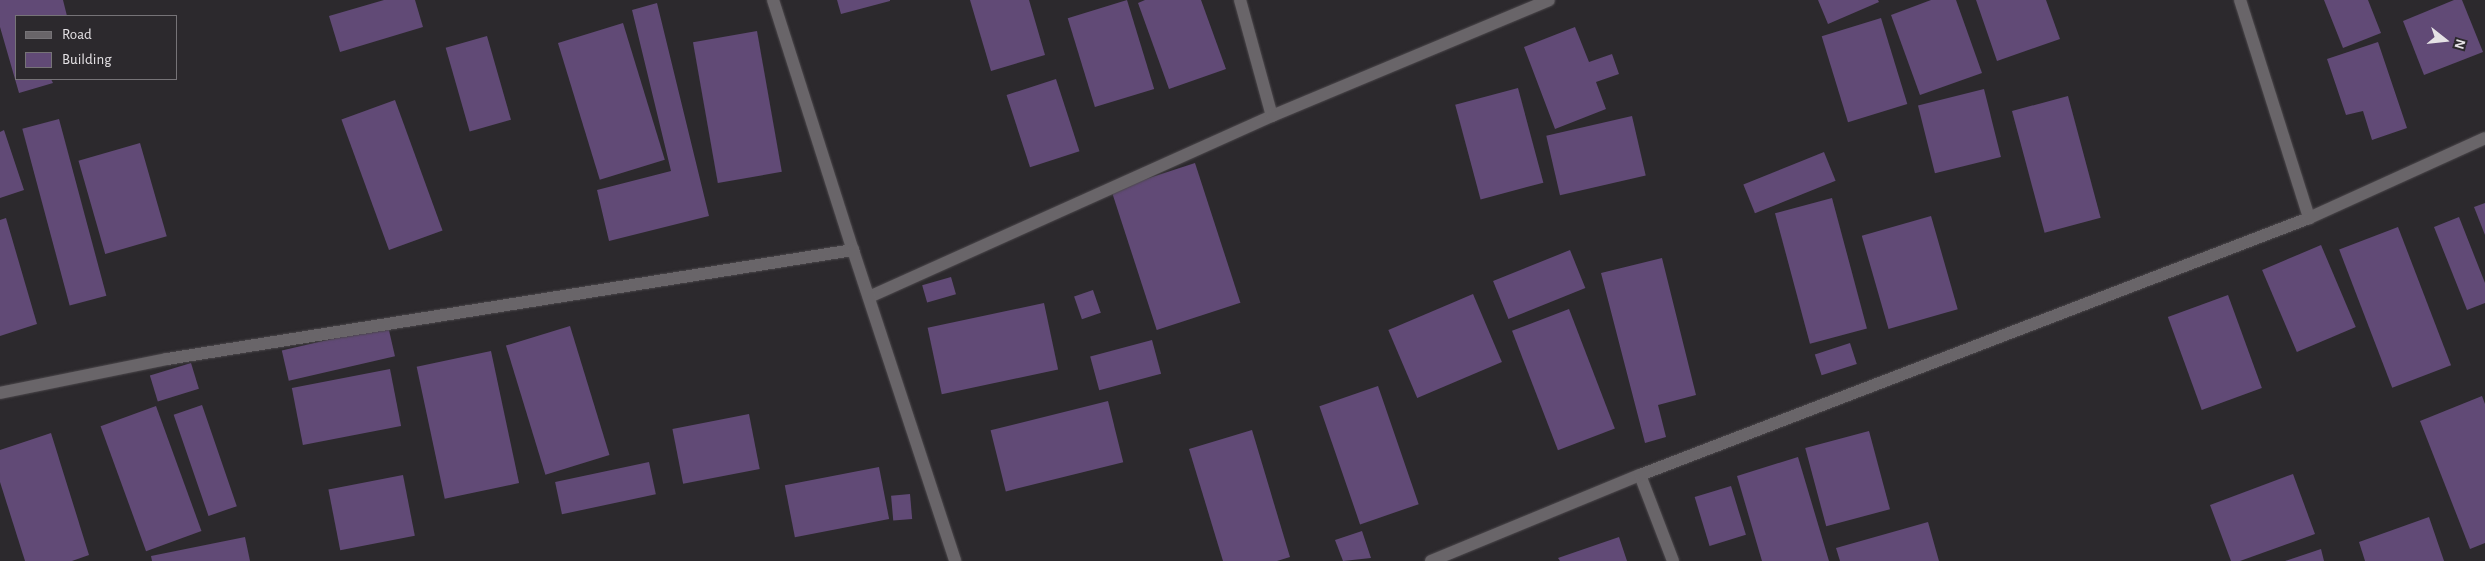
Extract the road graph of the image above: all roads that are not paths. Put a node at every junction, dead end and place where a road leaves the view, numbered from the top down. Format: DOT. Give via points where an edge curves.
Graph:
graph roads {
  1 [pos="773,0"];
  2 [pos="1240,0"];
  3 [pos="1549,0"];
  4 [pos="2240,0"];
  5 [pos="1272,116"];
  6 [pos="2485,138"];
  7 [pos="2309,218"];
  8 [pos="853,250"];
  9 [pos="869,297"];
  10 [pos="0,394"];
  11 [pos="1640,476"];
  12 [pos="955,561"];
  13 [pos="1430,561"];
  14 [pos="1673,561"];
  1 -- 8 [label="street"];
  2 -- 5 [label="street"];
  3 -- 5 [label="street"];
  4 -- 7 [label="street"];
  5 -- 9 [label="street"];
  6 -- 7 [label="street"];
  7 -- 11 [label="street"];
  8 -- 9 [label="street"];
  8 -- 10 [label="street" via="167,359"];
  9 -- 12 [label="street"];
  11 -- 13 [label="street"];
  11 -- 14 [label="street"];
}
